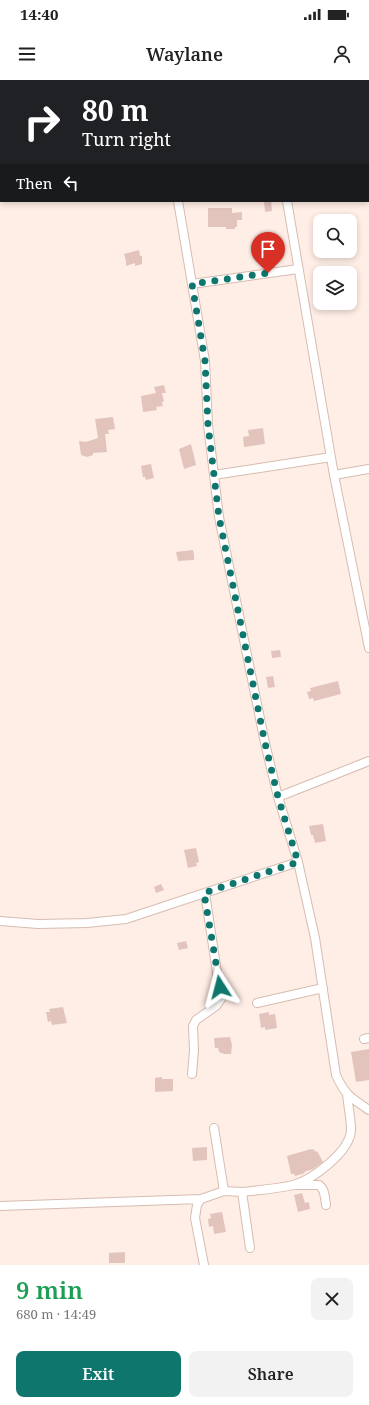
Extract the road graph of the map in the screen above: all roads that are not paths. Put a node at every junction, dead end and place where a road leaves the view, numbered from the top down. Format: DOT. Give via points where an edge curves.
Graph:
graph roads {
  1 [pos="178,202"];
  2 [pos="287,202"];
  3 [pos="298,269"];
  4 [pos="192,284"];
  5 [pos="330,457"];
  6 [pos="369,469"];
  7 [pos="214,475"];
  8 [pos="334,475"];
  9 [pos="369,648"];
  10 [pos="369,761"];
  11 [pos="278,797"];
  12 [pos="298,862"];
  13 [pos="204,893"];
  14 [pos="0,921"];
  15 [pos="323,988"];
  16 [pos="257,1003"];
  17 [pos="192,1074"];
  18 [pos="347,1094"];
  19 [pos="369,1110"];
  20 [pos="214,1128"];
  21 [pos="294,1185"];
  22 [pos="224,1191"];
  23 [pos="242,1192"];
  24 [pos="201,1199"];
  25 [pos="326,1205"];
  26 [pos="0,1206"];
  27 [pos="250,1248"];
  28 [pos="204,1265"];
  1 -- 4 [label="street"];
  2 -- 3 [label="street"];
  3 -- 4 [label="street"];
  3 -- 5 [label="street"];
  4 -- 7 [label="street" via="205,361 208,425"];
  5 -- 7 [label="street"];
  5 -- 8 [label="street"];
  6 -- 8 [label="street"];
  7 -- 11 [label="street" via="221,525"];
  8 -- 9 [label="street"];
  10 -- 11 [label="street"];
  11 -- 12 [label="street"];
  12 -- 13 [label="street"];
  12 -- 15 [label="street"];
  13 -- 14 [label="street" via="126,919 38,924"];
  13 -- 17 [label="street" via="221,999 216,1006 196,1020 193,1026"];
  15 -- 16 [label="street"];
  15 -- 18 [label="street" via="336,1075"];
  18 -- 19 [label="street"];
  18 -- 21 [label="street" via="351,1132 345,1146 329,1164"];
  20 -- 22 [label="street"];
  21 -- 23 [label="street"];
  21 -- 25 [label="street" via="322,1186"];
  22 -- 23 [label="street"];
  22 -- 24 [label="street"];
  23 -- 27 [label="street"];
  24 -- 26 [label="street"];
  24 -- 28 [label="street" via="197,1205 195,1218"];
}
